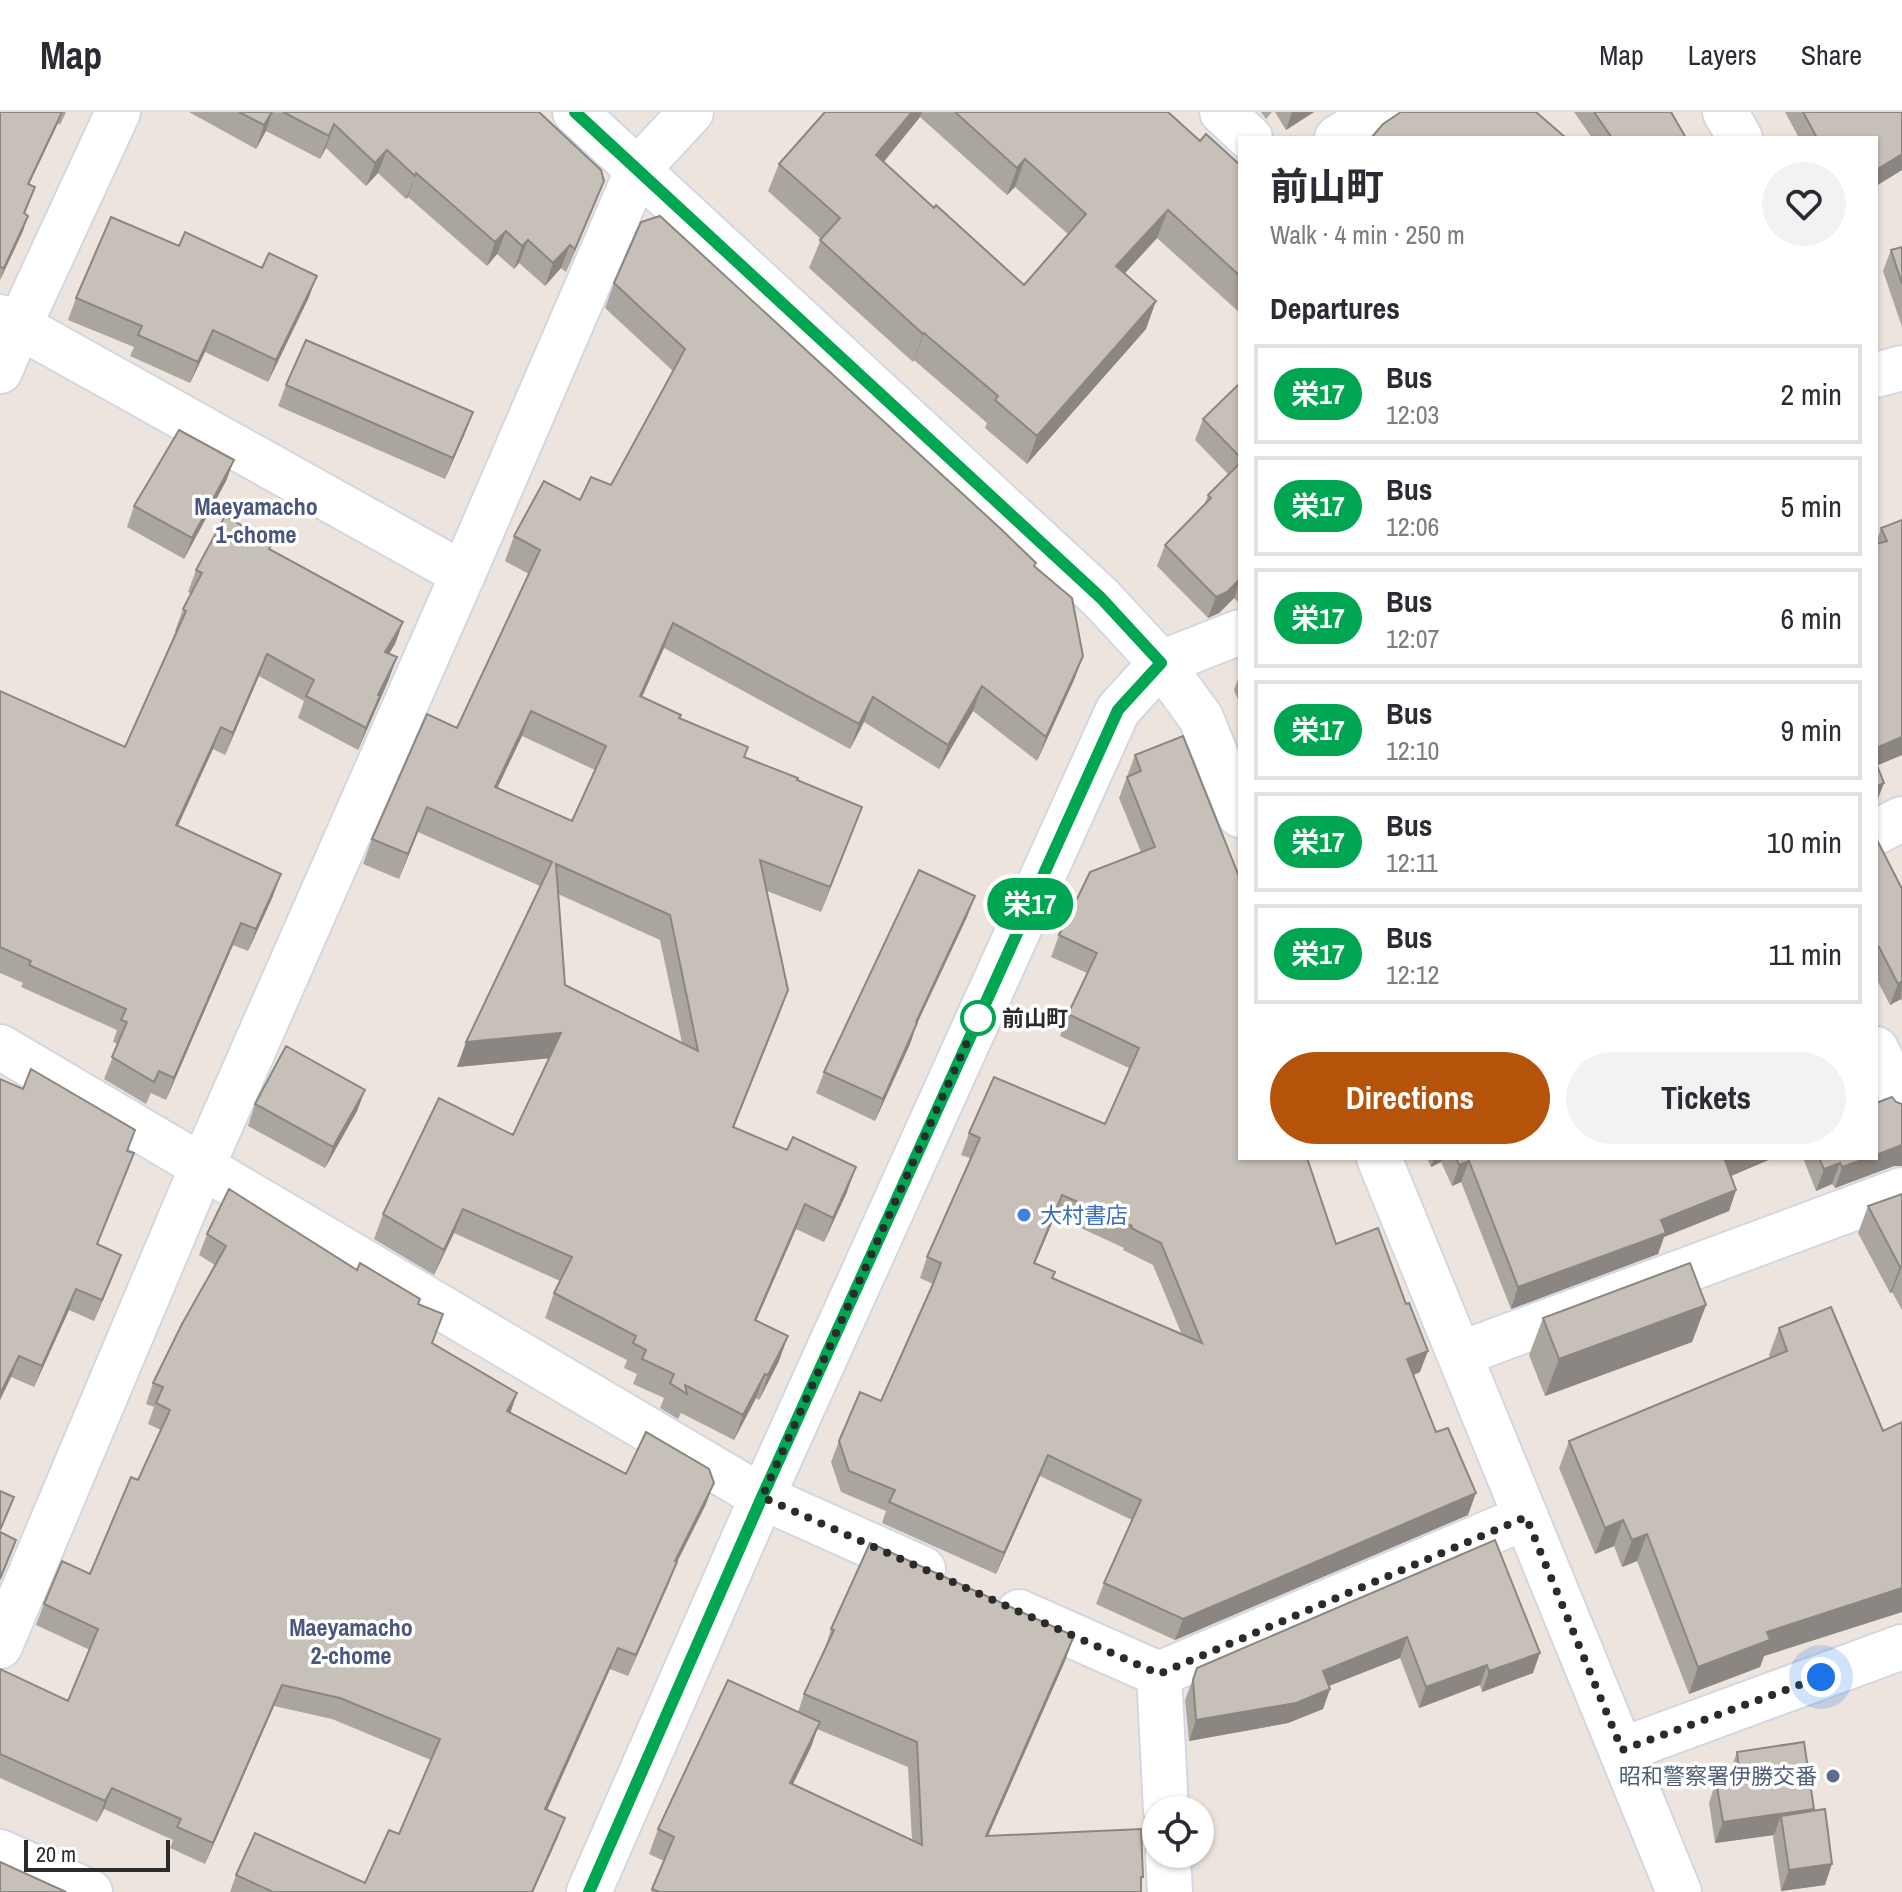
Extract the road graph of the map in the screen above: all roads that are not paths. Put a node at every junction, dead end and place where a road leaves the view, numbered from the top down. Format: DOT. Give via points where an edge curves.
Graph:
graph roads {
  1 [pos="118,112"];
  2 [pos="575,112"];
  3 [pos="691,112"];
  4 [pos="1222,112"];
  5 [pos="1379,112"];
  6 [pos="1725,112"];
  7 [pos="1248,136"];
  8 [pos="1340,136"];
  9 [pos="1739,136"];
  10 [pos="638,169"];
  11 [pos="9,321"];
  12 [pos="1902,368"];
  13 [pos="0,371"];
  14 [pos="1878,374"];
  15 [pos="463,574"];
  16 [pos="1238,633"];
  17 [pos="1161,663"];
  18 [pos="1238,810"];
  19 [pos="1902,819"];
  20 [pos="1878,831"];
  21 [pos="0,1047"];
  22 [pos="1886,1054"];
  23 [pos="1902,1102"];
  24 [pos="1380,1160"];
  25 [pos="202,1167"];
  26 [pos="1902,1190"];
  27 [pos="1460,1354"];
  28 [pos="762,1497"];
  29 [pos="1526,1517"];
  30 [pos="0,1646"];
  31 [pos="1902,1647"];
  32 [pos="1159,1674"];
  33 [pos="1622,1750"];
  34 [pos="1165,1796"];
  35 [pos="0,1852"];
  36 [pos="1169,1868"];
  37 [pos="90,1892"];
  38 [pos="589,1892"];
  39 [pos="1170,1892"];
  40 [pos="1679,1892"];
  1 -- 11 [label="street"];
  2 -- 10 [label="street"];
  3 -- 10 [label="street"];
  4 -- 7 [label="street"];
  5 -- 8 [label="street"];
  6 -- 9 [label="street"];
  10 -- 15 [label="street"];
  10 -- 17 [label="street" via="1101,598"];
  11 -- 13 [label="street"];
  11 -- 15 [label="street"];
  12 -- 14 [label="street"];
  15 -- 25 [label="street"];
  16 -- 17 [label="street"];
  17 -- 18 [label="street" via="1201,718"];
  17 -- 28 [label="street" via="1118,710"];
  19 -- 20 [label="street"];
  21 -- 25 [label="street"];
  22 -- 23 [label="street"];
  24 -- 27 [label="street"];
  25 -- 28 [label="street"];
  25 -- 30 [label="street"];
  26 -- 27 [label="street"];
  27 -- 29 [label="street"];
  28 -- 32 [label="street"];
  28 -- 38 [label="street"];
  29 -- 32 [label="street"];
  29 -- 33 [label="street"];
  31 -- 33 [label="street"];
  32 -- 34 [label="street"];
  33 -- 40 [label="street"];
  35 -- 37 [label="street"];
  36 -- 39 [label="street"];
}
